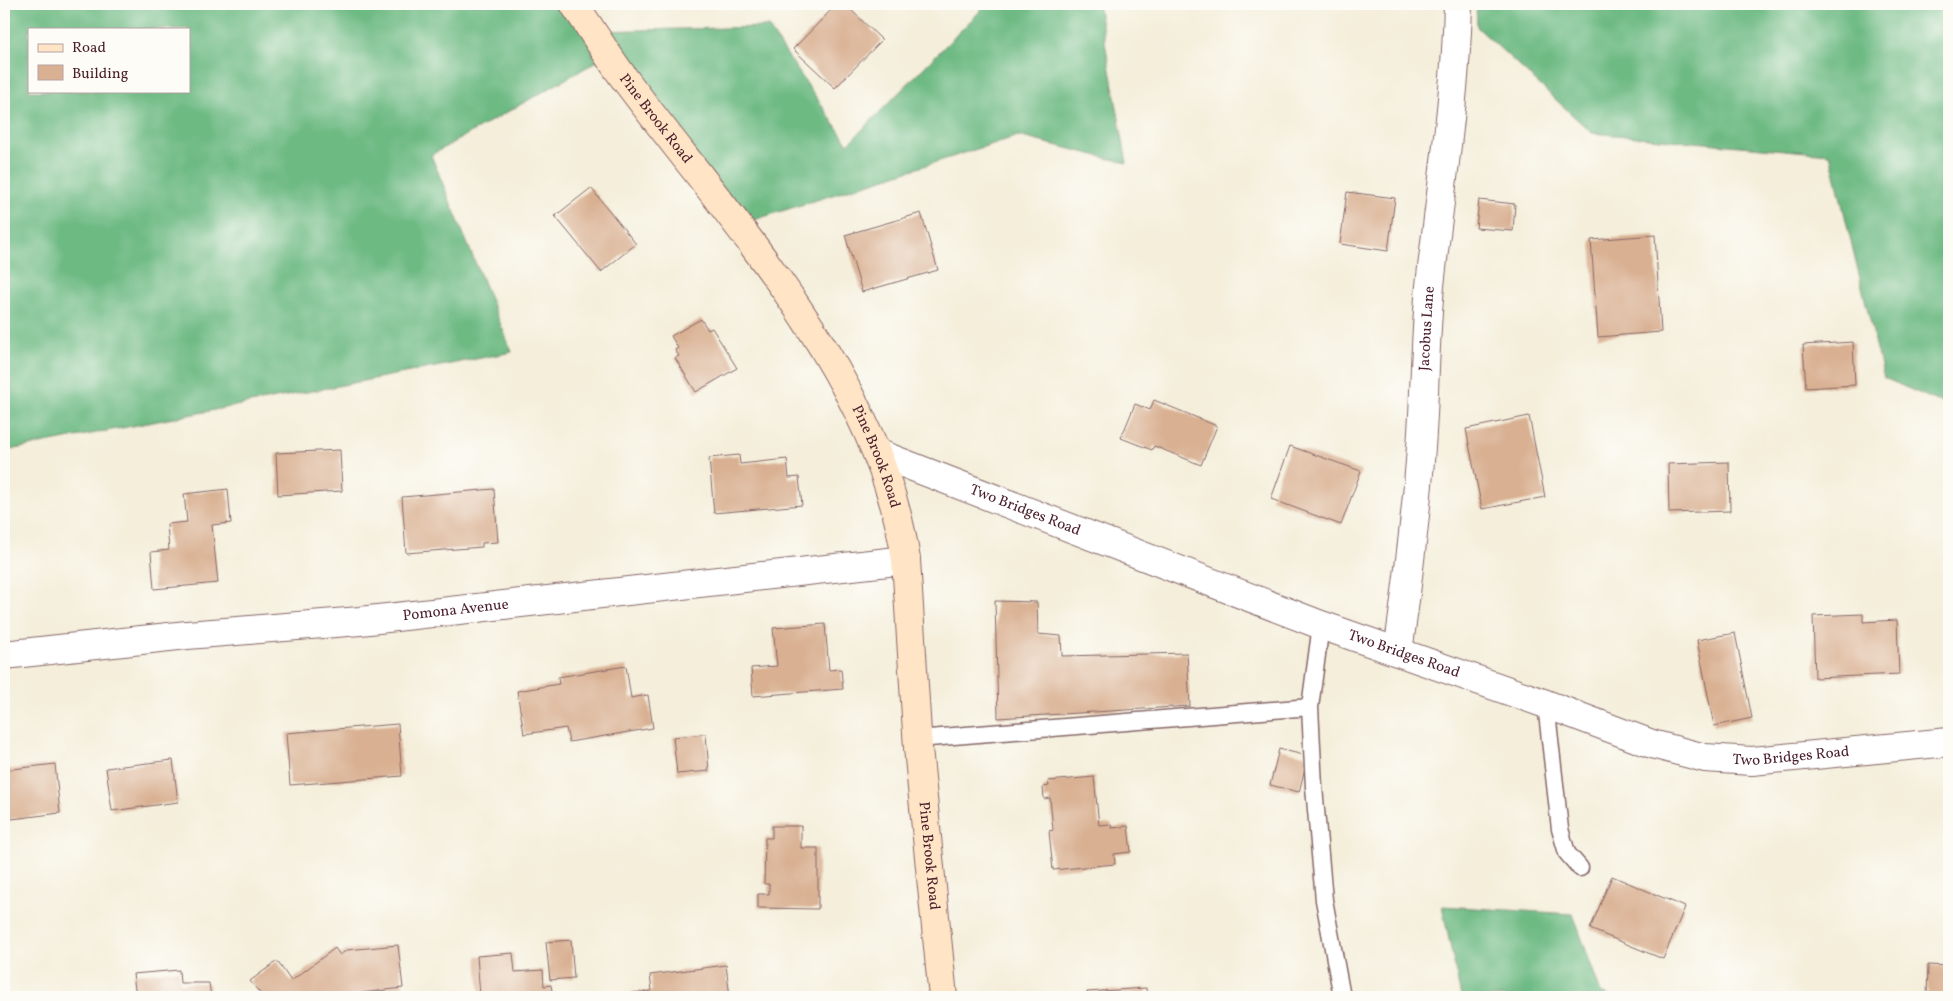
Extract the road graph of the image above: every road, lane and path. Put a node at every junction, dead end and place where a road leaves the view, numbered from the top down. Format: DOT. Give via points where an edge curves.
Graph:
graph roads {
  1 [pos="574,4"];
  2 [pos="1458,4"];
  3 [pos="877,453"];
  4 [pos="906,560"];
  5 [pos="1321,625"];
  6 [pos="1398,652"];
  7 [pos="4,655"];
  8 [pos="1546,704"];
  9 [pos="1310,707"];
  10 [pos="917,740"];
  11 [pos="1949,742"];
  12 [pos="1580,868"];
  13 [pos="943,997"];
  14 [pos="1342,997"];
  1 -- 3 [label="street, Pine Brook Road" via="626,81 808,322 844,383"];
  2 -- 6 [label="street, Jacobus Lane" via="1448,150 1425,345 1412,553"];
  3 -- 4 [label="street, Pine Brook Road" via="891,491"];
  3 -- 5 [label="street, Two Bridges Road"];
  4 -- 7 [label="street, Pomona Avenue" via="370,620"];
  4 -- 10 [label="street, Pine Brook Road"];
  5 -- 6 [label="street, Two Bridges Road"];
  5 -- 9 [label="lane"];
  6 -- 8 [label="street, Two Bridges Road"];
  8 -- 11 [label="street, Two Bridges Road" via="1652,744 1705,758 1752,761"];
  8 -- 12 [label="lane" via="1560,829 1567,853"];
  9 -- 10 [label="lane"];
  9 -- 14 [label="lane" via="1324,900"];
  10 -- 13 [label="street, Pine Brook Road"];
}
